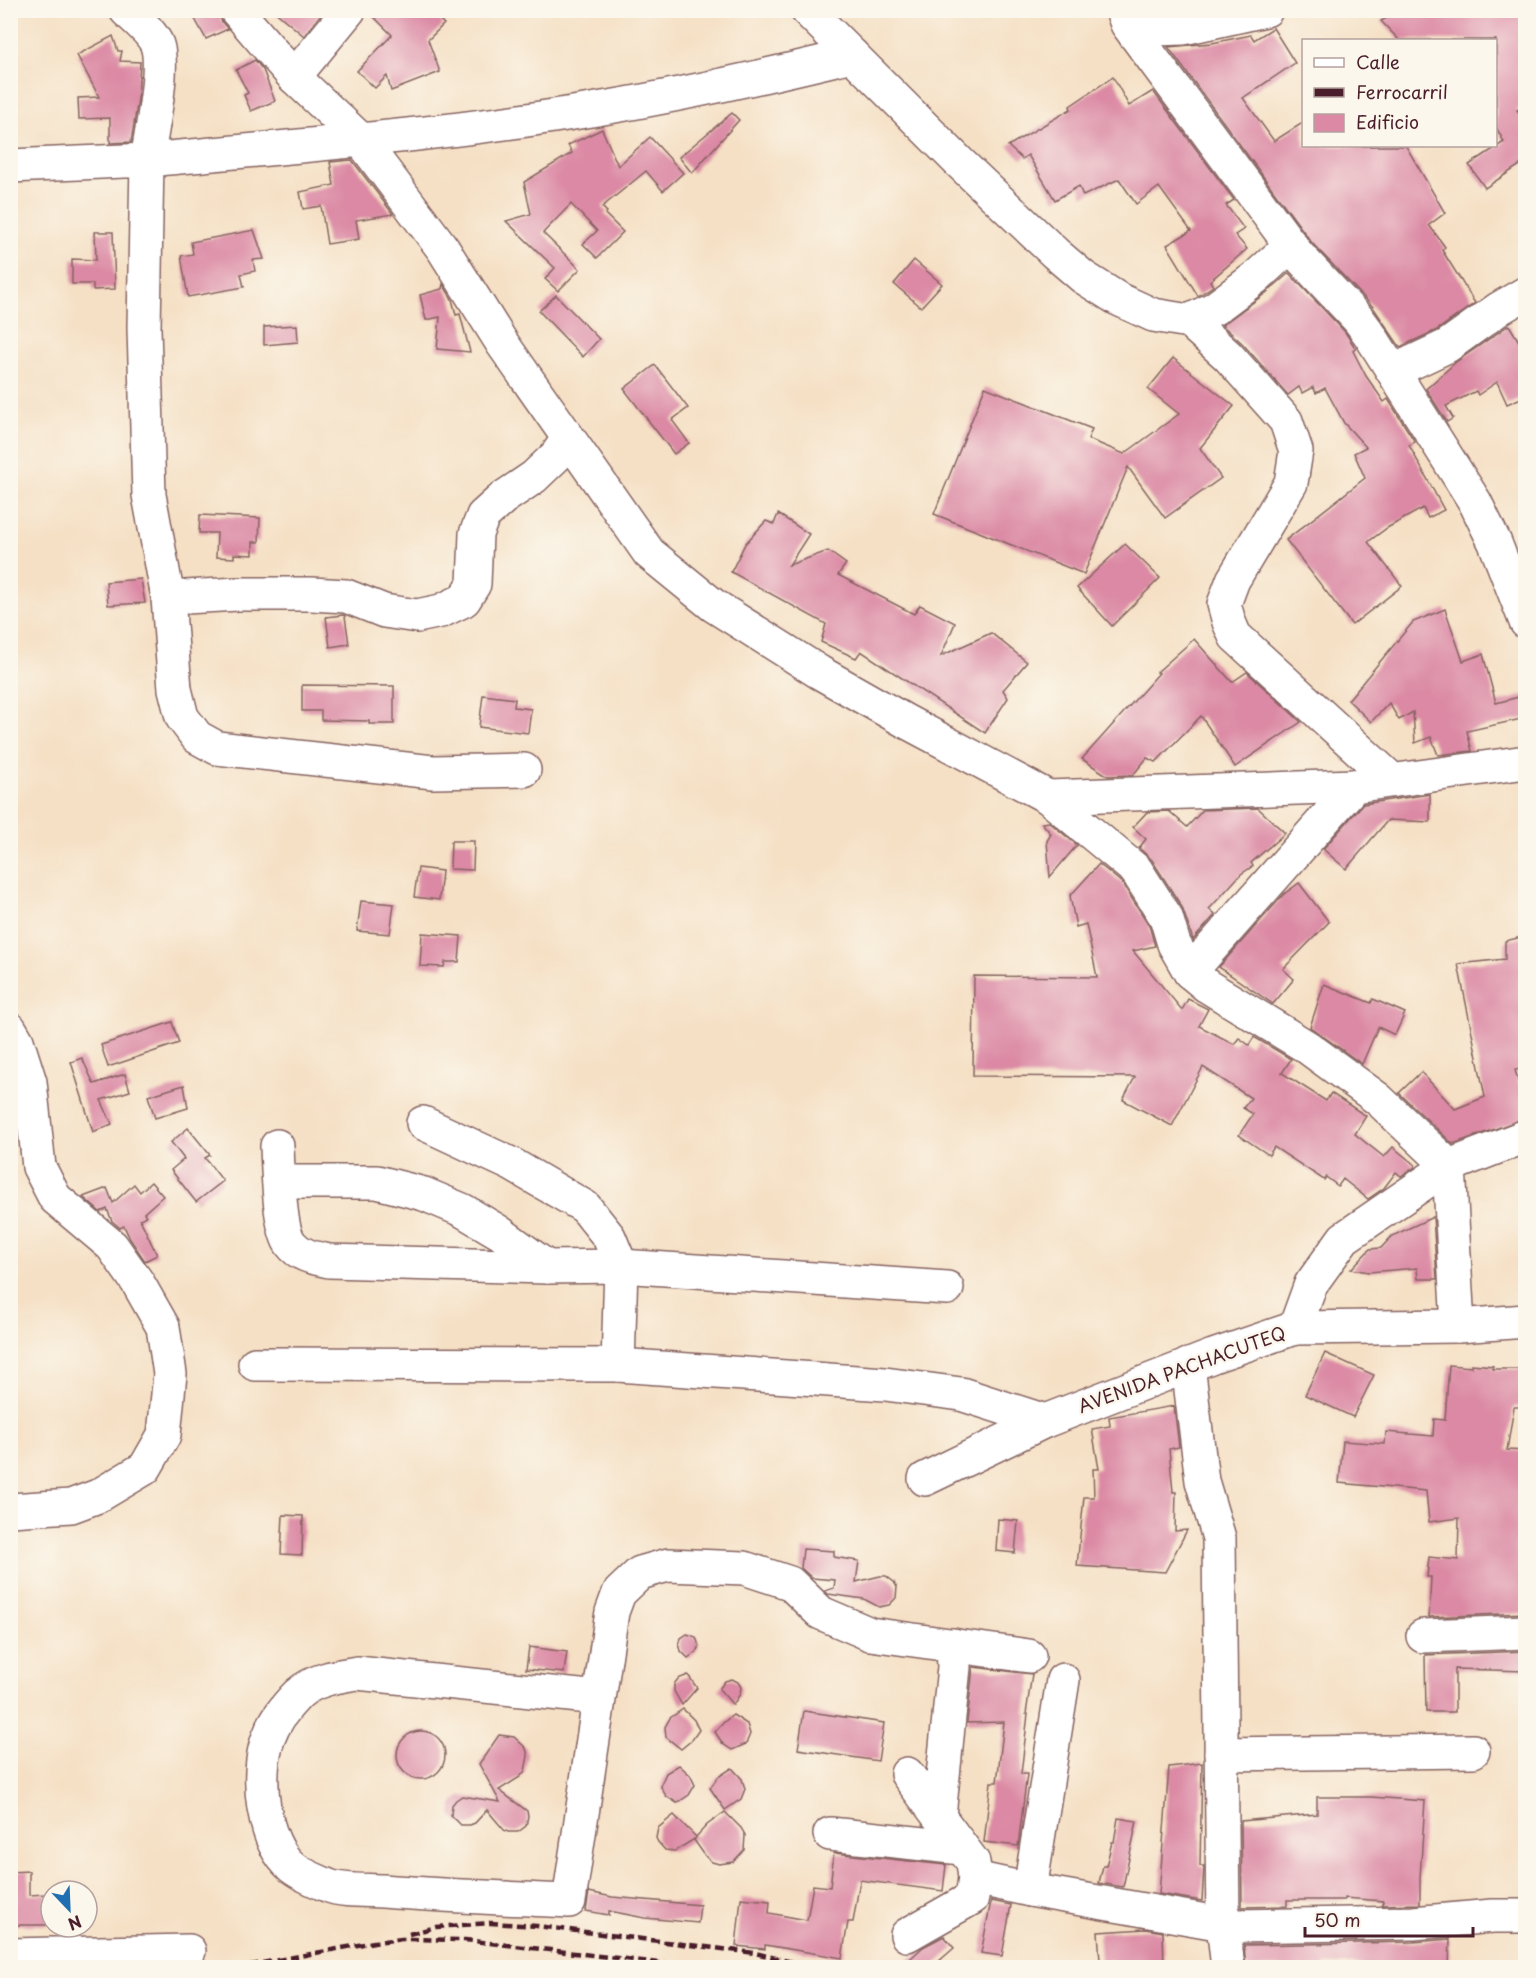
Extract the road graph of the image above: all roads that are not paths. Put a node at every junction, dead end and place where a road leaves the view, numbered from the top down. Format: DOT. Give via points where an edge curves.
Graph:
graph roads {
  1 [pos="126,10"];
  2 [pos="236,10"];
  3 [pos="349,10"];
  4 [pos="807,10"];
  5 [pos="1266,10"];
  6 [pos="1129,23"];
  7 [pos="852,55"];
  8 [pos="294,77"];
  9 [pos="362,140"];
  10 [pos="147,160"];
  11 [pos="10,166"];
  12 [pos="1291,245"];
  13 [pos="1526,293"];
  14 [pos="1189,321"];
  15 [pos="1394,371"];
  16 [pos="568,439"];
  17 [pos="168,598"];
  18 [pos="1526,622"];
  19 [pos="1526,762"];
  20 [pos="524,770"];
  21 [pos="1392,780"];
  22 [pos="1354,786"];
  23 [pos="1048,797"];
  24 [pos="1190,972"];
  25 [pos="10,1029"];
  26 [pos="423,1123"];
  27 [pos="1526,1136"];
  28 [pos="277,1146"];
  29 [pos="1449,1166"];
  30 [pos="280,1182"];
  31 [pos="621,1266"];
  32 [pos="547,1267"];
  33 [pos="947,1288"];
  34 [pos="1526,1321"];
  35 [pos="1458,1326"];
  36 [pos="1295,1328"];
  37 [pos="255,1364"];
  38 [pos="618,1365"];
  39 [pos="1188,1365"];
  40 [pos="1045,1421"];
  41 [pos="925,1479"];
  42 [pos="10,1510"];
  43 [pos="1526,1632"];
  44 [pos="1423,1636"];
  45 [pos="953,1645"];
  46 [pos="1029,1656"];
  47 [pos="1063,1680"];
  48 [pos="599,1698"];
  49 [pos="1473,1751"];
  50 [pos="1221,1754"];
  51 [pos="907,1774"];
  52 [pos="939,1816"];
  53 [pos="830,1834"];
  54 [pos="962,1848"];
  55 [pos="975,1878"];
  56 [pos="1030,1890"];
  57 [pos="1526,1916"];
  58 [pos="1223,1924"];
  59 [pos="908,1935"];
  60 [pos="189,1951"];
  61 [pos="10,1956"];
  62 [pos="1228,1968"];
  1 -- 10 [label="street" via="156,44 160,67"];
  2 -- 8 [label="street"];
  3 -- 8 [label="street"];
  4 -- 7 [label="street"];
  5 -- 6 [label="street" via="1184,28 1155,29"];
  6 -- 12 [label="street"];
  7 -- 9 [label="street" via="718,87 602,108"];
  7 -- 14 [label="street" via="960,163 1083,277 1153,315"];
  8 -- 9 [label="street"];
  9 -- 10 [label="street"];
  9 -- 16 [label="street" via="443,249"];
  10 -- 11 [label="street"];
  10 -- 17 [label="street" via="144,328 149,495"];
  12 -- 14 [label="street" via="1215,308"];
  12 -- 15 [label="street" via="1359,320"];
  13 -- 15 [label="street" via="1447,346"];
  14 -- 21 [label="street" via="1228,356 1286,422 1296,452 1291,483 1233,580 1224,603 1229,622 1236,636"];
  15 -- 18 [label="street" via="1475,502"];
  16 -- 17 [label="street" via="534,477 483,516 476,534 474,584 464,600 441,611 417,616 384,611 346,596 311,594"];
  16 -- 23 [label="street" via="649,553 713,605 819,672"];
  17 -- 20 [label="street" via="175,689 182,717 197,737 217,748 434,772"];
  19 -- 21 [label="street"];
  21 -- 22 [label="street"];
  22 -- 23 [label="street"];
  22 -- 24 [label="street"];
  23 -- 24 [label="street" via="1136,870 1166,917 1174,944"];
  24 -- 29 [label="street" via="1307,1047 1378,1099"];
  25 -- 42 [label="street" via="30,1082 39,1167 55,1198 112,1246 138,1282 163,1327 170,1374 164,1435 145,1468 98,1496 71,1506"];
  26 -- 31 [label="street" via="511,1164 585,1207 609,1237"];
  27 -- 29 [label="street, AVENIDA PACHACUTEQ"];
  28 -- 30 [label="street"];
  29 -- 35 [label="street"];
  29 -- 36 [label="street, AVENIDA PACHACUTEQ" via="1344,1238 1311,1284"];
  30 -- 32 [label="street" via="377,1182 424,1194 462,1210"];
  30 -- 32 [label="street" via="283,1225 290,1244 307,1257 329,1261"];
  31 -- 32 [label="street"];
  31 -- 33 [label="street"];
  31 -- 38 [label="street"];
  34 -- 35 [label="street"];
  35 -- 36 [label="street"];
  36 -- 39 [label="street, AVENIDA PACHACUTEQ"];
  37 -- 38 [label="street"];
  38 -- 40 [label="street" via="885,1384 961,1394"];
  39 -- 40 [label="street, AVENIDA PACHACUTEQ"];
  39 -- 50 [label="street" via="1202,1481 1219,1538"];
  40 -- 41 [label="street, AVENIDA PACHACUTEQ"];
  43 -- 44 [label="street"];
  45 -- 46 [label="street"];
  45 -- 48 [label="street" via="870,1634 821,1613 790,1582 744,1568 668,1564 640,1573 619,1593 612,1612"];
  45 -- 52 [label="street"];
  47 -- 56 [label="street"];
  48 -- 48 [label="street" via="569,1901 332,1887 292,1867 268,1829 262,1800 267,1740 280,1714 300,1692 329,1678 357,1673"];
  49 -- 50 [label="street"];
  50 -- 58 [label="street"];
  51 -- 52 [label="street"];
  52 -- 54 [label="street"];
  53 -- 54 [label="street"];
  54 -- 55 [label="street" via="973,1862"];
  55 -- 56 [label="street"];
  55 -- 59 [label="street" via="972,1898"];
  56 -- 58 [label="street"];
  57 -- 58 [label="street" via="1413,1923"];
  58 -- 62 [label="street"];
  60 -- 61 [label="street"];
}
